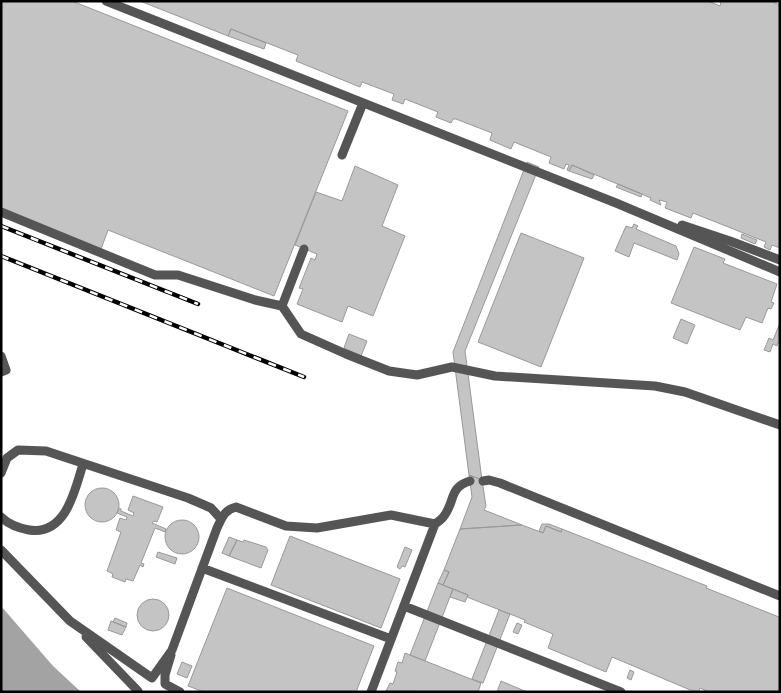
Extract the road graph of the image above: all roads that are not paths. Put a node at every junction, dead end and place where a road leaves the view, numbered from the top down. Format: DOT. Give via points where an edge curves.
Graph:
graph roads {
  1 [pos="106,1"];
  2 [pos="363,103"];
  3 [pos="342,155"];
  4 [pos="616,203"];
  5 [pos="1,212"];
  6 [pos="304,249"];
  7 [pos="780,260"];
  8 [pos="780,272"];
  9 [pos="282,306"];
  10 [pos="1,356"];
  11 [pos="1,372"];
  12 [pos="780,425"];
  13 [pos="83,464"];
  14 [pos="1,473"];
  15 [pos="470,481"];
  16 [pos="483,481"];
  17 [pos="1,517"];
  18 [pos="222,518"];
  19 [pos="435,524"];
  20 [pos="1,550"];
  21 [pos="202,568"];
  22 [pos="780,596"];
  23 [pos="404,606"];
  24 [pos="70,621"];
  25 [pos="391,639"];
  26 [pos="172,650"];
  27 [pos="152,678"];
  28 [pos="166,688"];
  29 [pos="138,691"];
  30 [pos="180,692"];
  31 [pos="371,692"];
  32 [pos="621,692"];
  1 -- 2 [label="lane"];
  2 -- 3 [label="lane"];
  2 -- 4 [label="lane"];
  4 -- 7 [label="lane"];
  4 -- 8 [label="lane"];
  5 -- 9 [label="lane" via="155,275 178,275"];
  6 -- 9 [label="lane"];
  9 -- 12 [label="lane" via="301,334 390,371 417,375 452,367 495,376 654,386 685,392"];
  10 -- 11 [label="lane" via="6,370"];
  13 -- 14 [label="lane" via="46,452 18,450 7,458"];
  13 -- 17 [label="lane" via="70,506 52,525 37,531 19,528"];
  13 -- 18 [label="lane" via="188,498 211,508"];
  15 -- 19 [label="lane" via="460,484 455,490 444,516"];
  16 -- 22 [label="lane" via="500,482"];
  18 -- 19 [label="lane" via="229,509 236,507 286,526 317,528 391,515"];
  18 -- 21 [label="lane"];
  19 -- 23 [label="lane"];
  20 -- 24 [label="lane"];
  21 -- 25 [label="lane"];
  21 -- 26 [label="lane"];
  23 -- 25 [label="lane"];
  23 -- 32 [label="lane"];
  24 -- 27 [label="lane"];
  24 -- 29 [label="lane"];
  25 -- 31 [label="lane"];
  26 -- 27 [label="lane"];
  26 -- 28 [label="lane" via="165,675"];
  27 -- 28 [label="lane"];
  27 -- 29 [label="lane" via="143,682"];
  28 -- 30 [label="lane"];
}
